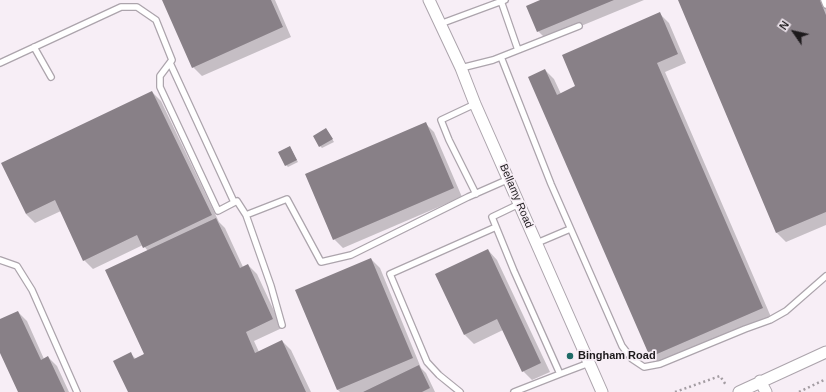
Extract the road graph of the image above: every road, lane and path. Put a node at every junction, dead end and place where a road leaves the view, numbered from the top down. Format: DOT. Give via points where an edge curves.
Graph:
graph roads {
  1 [pos="429,0"];
  2 [pos="824,0"];
  3 [pos="503,1"];
  4 [pos="826,5"];
  5 [pos="440,24"];
  6 [pos="579,26"];
  7 [pos="34,47"];
  8 [pos="518,50"];
  9 [pos="502,57"];
  10 [pos="0,63"];
  11 [pos="170,63"];
  12 [pos="461,68"];
  13 [pos="51,78"];
  14 [pos="475,104"];
  15 [pos="509,179"];
  16 [pos="476,194"];
  17 [pos="234,202"];
  18 [pos="519,204"];
  19 [pos="246,215"];
  20 [pos="496,227"];
  21 [pos="570,229"];
  22 [pos="537,243"];
  23 [pos="0,260"];
  24 [pos="826,276"];
  25 [pos="282,325"];
  26 [pos="826,352"];
  27 [pos="589,363"];
  28 [pos="560,374"];
  29 [pos="826,379"];
  30 [pos="760,381"];
  31 [pos="726,385"];
  32 [pos="76,392"];
  33 [pos="460,392"];
  34 [pos="514,392"];
  35 [pos="602,392"];
  36 [pos="675,392"];
  37 [pos="740,392"];
  38 [pos="766,392"];
  39 [pos="799,392"];
  1 -- 5 [label="street, Bellamy Road"];
  2 -- 4 [label="lane"];
  3 -- 5 [label="lane"];
  3 -- 8 [label="lane"];
  5 -- 12 [label="street, Bellamy Road"];
  6 -- 8 [label="lane"];
  7 -- 10 [label="lane"];
  7 -- 11 [label="lane" via="122,7 137,8 156,20 172,60"];
  7 -- 13 [label="lane"];
  8 -- 9 [label="lane"];
  9 -- 12 [label="lane"];
  9 -- 21 [label="lane" via="550,184"];
  11 -- 17 [label="lane"];
  11 -- 17 [label="lane" via="160,76 160,87 218,211"];
  12 -- 14 [label="street, Bellamy Road"];
  14 -- 15 [label="street, Bellamy Road"];
  14 -- 16 [label="lane" via="441,120"];
  15 -- 16 [label="lane"];
  15 -- 18 [label="street, Bellamy Road"];
  16 -- 19 [label="lane" via="351,255 321,262 287,199"];
  17 -- 19 [label="lane" via="237,201"];
  18 -- 20 [label="lane" via="492,217"];
  18 -- 22 [label="street, Bellamy Road"];
  19 -- 25 [label="lane"];
  20 -- 28 [label="lane"];
  20 -- 33 [label="lane" via="390,274 427,362"];
  21 -- 22 [label="lane"];
  21 -- 24 [label="lane" via="622,346 632,359 644,368 770,320 786,311"];
  22 -- 27 [label="street, Bellamy Road"];
  23 -- 32 [label="lane" via="17,266 32,290"];
  26 -- 30 [label="street"];
  27 -- 28 [label="lane"];
  27 -- 35 [label="street, Bellamy Road"];
  28 -- 34 [label="lane"];
  29 -- 39 [label="path"];
  30 -- 37 [label="street"];
  30 -- 38 [label="street"];
  31 -- 36 [label="path" via="720,376"];
}
